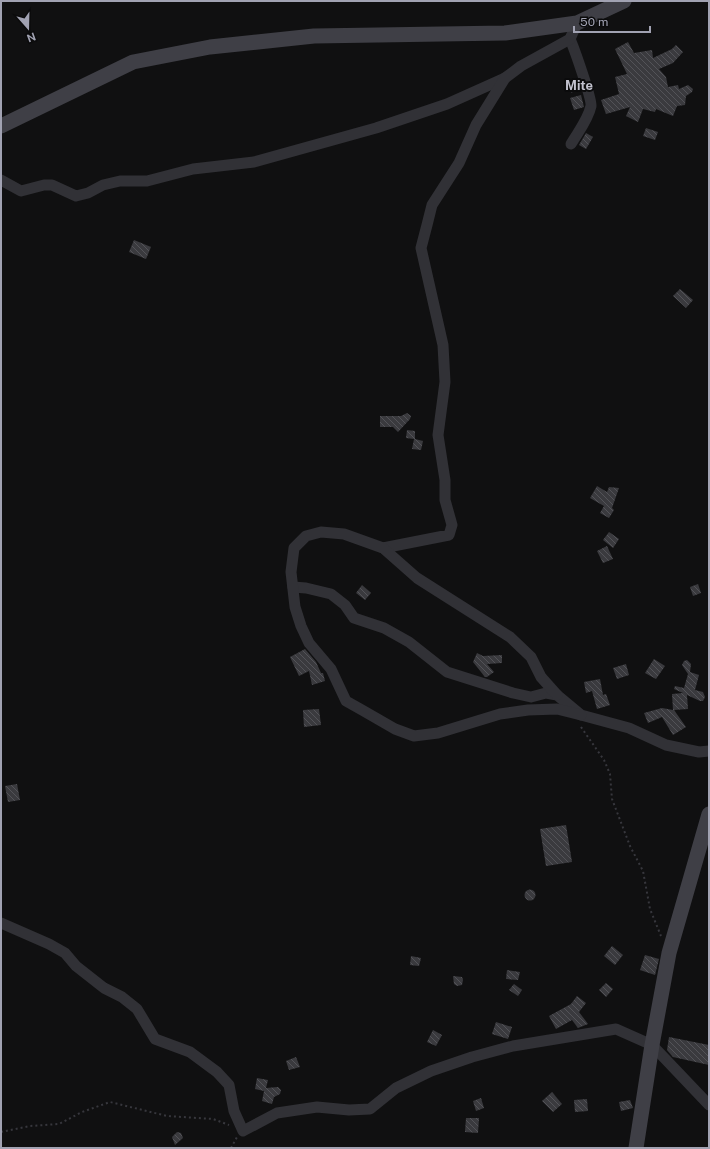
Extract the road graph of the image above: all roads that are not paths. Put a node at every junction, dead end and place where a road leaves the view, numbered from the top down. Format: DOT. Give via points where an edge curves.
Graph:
graph roads {
  1 [pos="624,1"];
  2 [pos="577,23"];
  3 [pos="570,39"];
  4 [pos="505,78"];
  5 [pos="1,126"];
  6 [pos="571,144"];
  7 [pos="1,180"];
  8 [pos="383,548"];
  9 [pos="293,587"];
  10 [pos="557,695"];
  11 [pos="580,720"];
  12 [pos="709,751"];
  13 [pos="709,814"];
  14 [pos="1,923"];
  15 [pos="652,1045"];
  16 [pos="709,1105"];
  17 [pos="636,1148"];
  1 -- 2 [label="street"];
  2 -- 3 [label="street"];
  2 -- 5 [label="street" via="505,33 314,36 168,54 133,62"];
  3 -- 4 [label="street" via="521,66"];
  3 -- 6 [label="street" via="591,104 588,115"];
  4 -- 7 [label="street" via="447,104 318,145 254,162 193,169 147,181 120,181 76,196 52,185 21,191"];
  4 -- 8 [label="street" via="476,126 459,163 432,205 422,248 443,345 445,382 438,436 445,480 445,500 452,525 448,535"];
  8 -- 9 [label="street" via="344,534 321,532 306,536 294,548 291,572"];
  8 -- 10 [label="street" via="417,578 510,637 530,657 541,677"];
  9 -- 10 [label="street" via="331,594 345,605 354,618 384,628 409,642 447,672 531,697 546,693"];
  9 -- 11 [label="street" via="295,607 309,643 331,669 346,701 395,729 414,736 438,733 500,714 528,710 557,709"];
  10 -- 11 [label="street"];
  11 -- 12 [label="street" via="628,728 666,745 699,752"];
  13 -- 15 [label="street" via="669,953"];
  14 -- 15 [label="street" via="58,948 107,990 122,997 137,1009 155,1039 190,1052 217,1072 229,1085 234,1111 243,1131 277,1112 317,1107 370,1109 396,1088 431,1071 513,1046 616,1029"];
  15 -- 16 [label="street"];
  15 -- 17 [label="street"];
}
